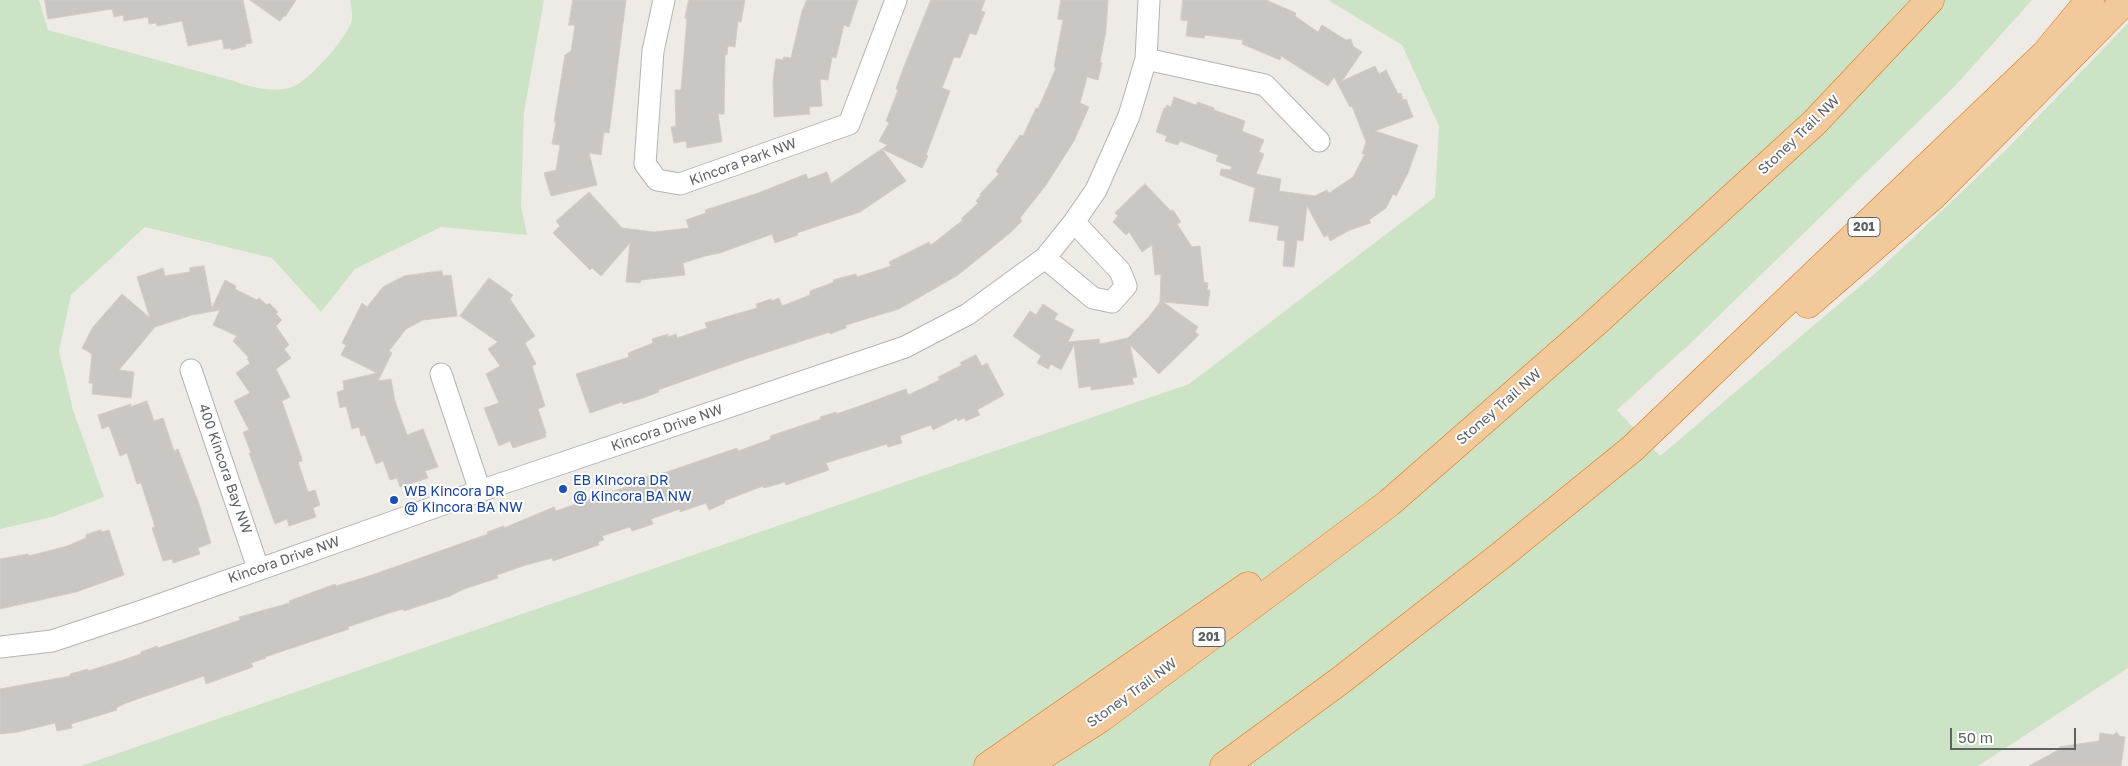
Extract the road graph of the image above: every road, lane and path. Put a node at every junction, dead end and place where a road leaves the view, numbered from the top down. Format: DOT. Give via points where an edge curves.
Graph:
graph roads {
  1 [pos="664,0"];
  2 [pos="896,0"];
  3 [pos="1149,0"];
  4 [pos="1912,0"];
  5 [pos="1930,0"];
  6 [pos="2090,0"];
  7 [pos="2126,0"];
  8 [pos="1146,59"];
  9 [pos="1814,123"];
  10 [pos="1319,141"];
  11 [pos="1074,222"];
  12 [pos="1045,258"];
  13 [pos="191,370"];
  14 [pos="441,374"];
  15 [pos="1633,448"];
  16 [pos="480,491"];
  17 [pos="1389,503"];
  18 [pos="258,568"];
  19 [pos="0,647"];
  20 [pos="988,766"];
  21 [pos="1026,766"];
  22 [pos="1224,766"];
  1 -- 2 [label="street, Kincora Park NW" via="653,50 645,164 657,180 680,184 850,124"];
  3 -- 8 [label="street, Kincora Drive NW"];
  4 -- 9 [label="highway"];
  5 -- 9 [label="highway, Stoney Trail NW / 201"];
  6 -- 15 [label="highway, 201" via="2044,54"];
  7 -- 15 [label="highway" via="1933,196"];
  8 -- 10 [label="street" via="1265,85"];
  8 -- 11 [label="street, Kincora Drive NW" via="1129,116 1096,190"];
  9 -- 17 [label="highway, Stoney Trail NW / 201" via="1595,323"];
  11 -- 12 [label="street, Kincora Drive NW"];
  11 -- 12 [label="street" via="1120,271 1126,286 1112,302 1092,298"];
  12 -- 16 [label="street, Kincora Drive NW" via="968,314 905,347"];
  13 -- 18 [label="street, 400 Kincora Bay NW"];
  14 -- 16 [label="street"];
  15 -- 22 [label="highway, 201" via="1341,680"];
  16 -- 18 [label="street, Kincora Drive NW"];
  17 -- 20 [label="highway" via="1309,543"];
  17 -- 21 [label="highway, Stoney Trail NW / 201" via="1101,718"];
  18 -- 19 [label="street, Kincora Drive NW" via="52,640"];
}
